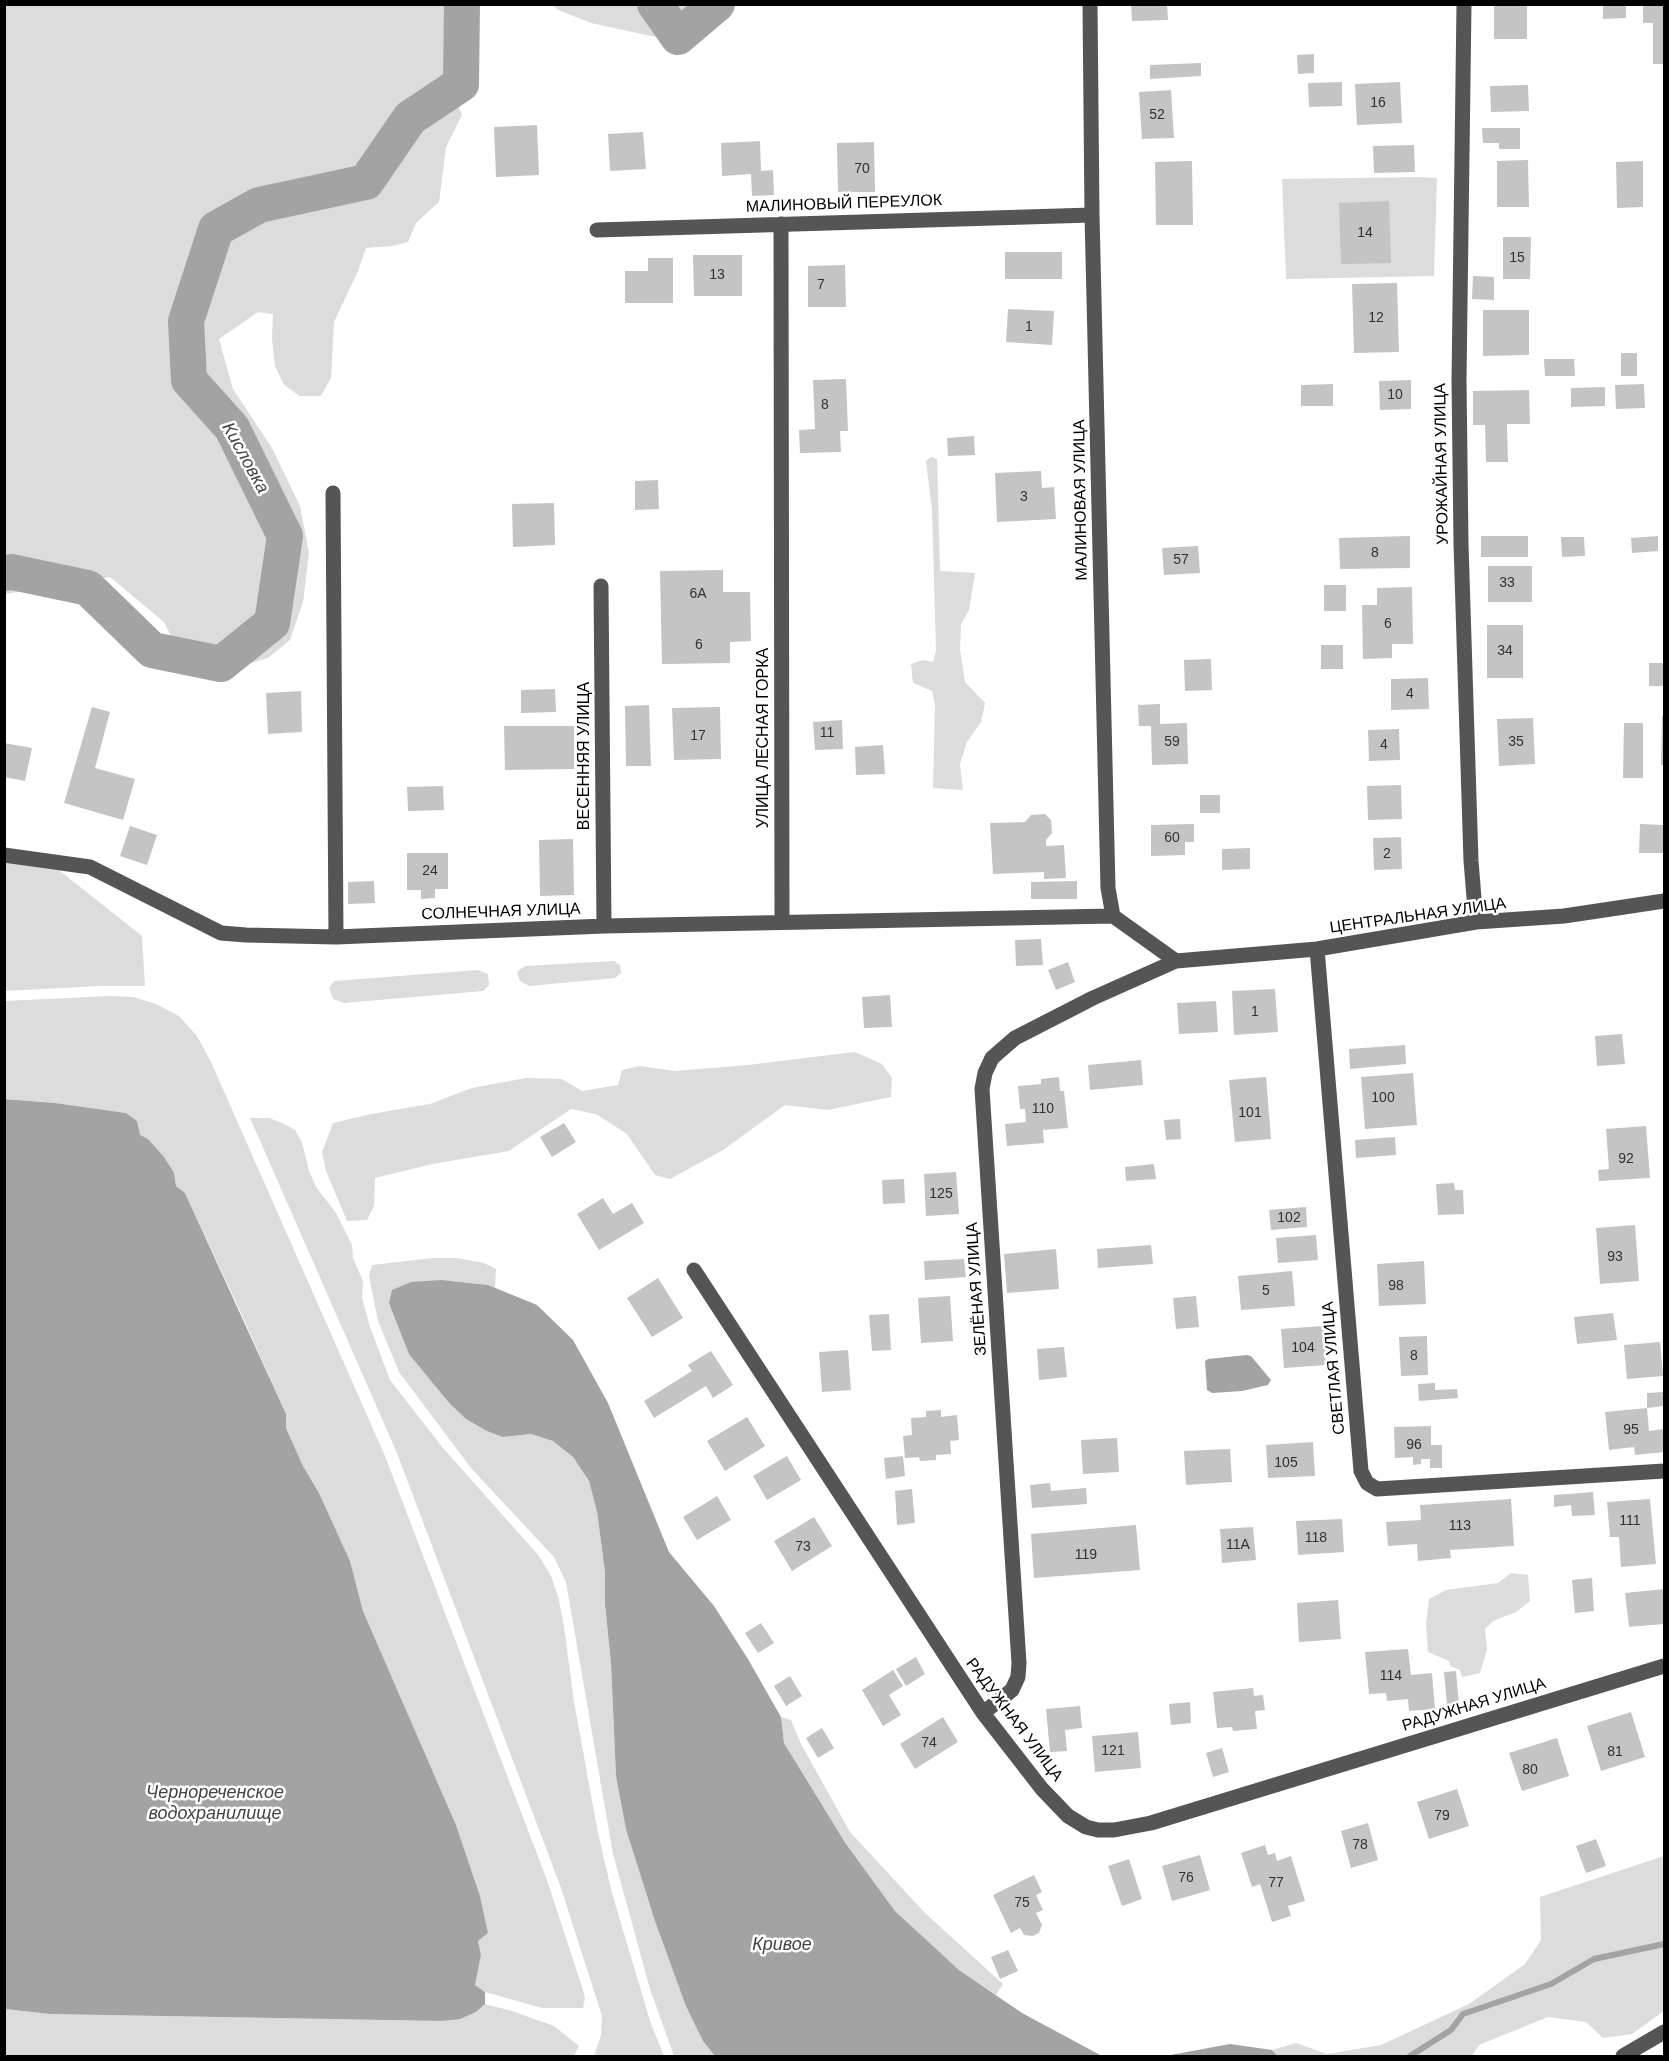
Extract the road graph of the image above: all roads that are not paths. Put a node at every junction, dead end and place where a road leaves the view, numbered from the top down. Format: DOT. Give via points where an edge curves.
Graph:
graph roads {
  1 [pos="1090,4"];
  2 [pos="1464,4"];
  3 [pos="1092,215"];
  4 [pos="781,224"];
  5 [pos="597,230"];
  6 [pos="333,493"];
  7 [pos="602,586"];
  8 [pos="4,855"];
  9 [pos="1665,901"];
  10 [pos="1113,916"];
  11 [pos="782,922"];
  12 [pos="1476,922"];
  13 [pos="604,926"];
  14 [pos="336,937"];
  15 [pos="1317,949"];
  16 [pos="1176,961"];
  17 [pos="694,1270"];
  18 [pos="1665,1471"];
  19 [pos="1665,1666"];
  20 [pos="983,1713"];
  21 [pos="1665,2032"];
  22 [pos="1623,2056"];
  1 -- 3 [label="street, МАЛИНОВАЯ УЛИЦА"];
  2 -- 12 [label="street, УРОЖАЙНАЯ УЛИЦА" via="1461,544"];
  3 -- 4 [label="street, МАЛИНОВЫЙ ПЕРЕУЛОК"];
  3 -- 10 [label="street, МАЛИНОВАЯ УЛИЦА" via="1108,888"];
  4 -- 5 [label="street, МАЛИНОВЫЙ ПЕРЕУЛОК"];
  4 -- 11 [label="street, УЛИЦА ЛЕСНАЯ ГОРКА"];
  6 -- 14 [label="street"];
  7 -- 13 [label="street, ВЕСЕННЯЯ УЛИЦА"];
  8 -- 14 [label="street, СОЛНЕЧНАЯ УЛИЦА" via="90,867 221,933"];
  9 -- 12 [label="street, ЦЕНТРАЛЬНАЯ УЛИЦА" via="1564,916"];
  10 -- 11 [label="street"];
  10 -- 16 [label="street"];
  11 -- 13 [label="street, СОЛНЕЧНАЯ УЛИЦА"];
  12 -- 15 [label="street, ЦЕНТРАЛЬНАЯ УЛИЦА"];
  13 -- 14 [label="street, СОЛНЕЧНАЯ УЛИЦА"];
  15 -- 16 [label="street, ЦЕНТРАЛЬНАЯ УЛИЦА"];
  15 -- 18 [label="street, СВЕТЛАЯ УЛИЦА" via="1361,1471 1367,1483 1377,1490"];
  16 -- 20 [label="street, ЗЕЛЁНАЯ УЛИЦА" via="1015,1038 992,1058 985,1073 982,1089 1019,1663 1012,1690"];
  17 -- 20 [label="street, РАДУЖНАЯ УЛИЦА"];
  19 -- 20 [label="street, РАДУЖНАЯ УЛИЦА" via="1151,1823 1114,1830 1086,1827 1068,1816 1041,1790"];
  21 -- 22 [label="street"];
}
